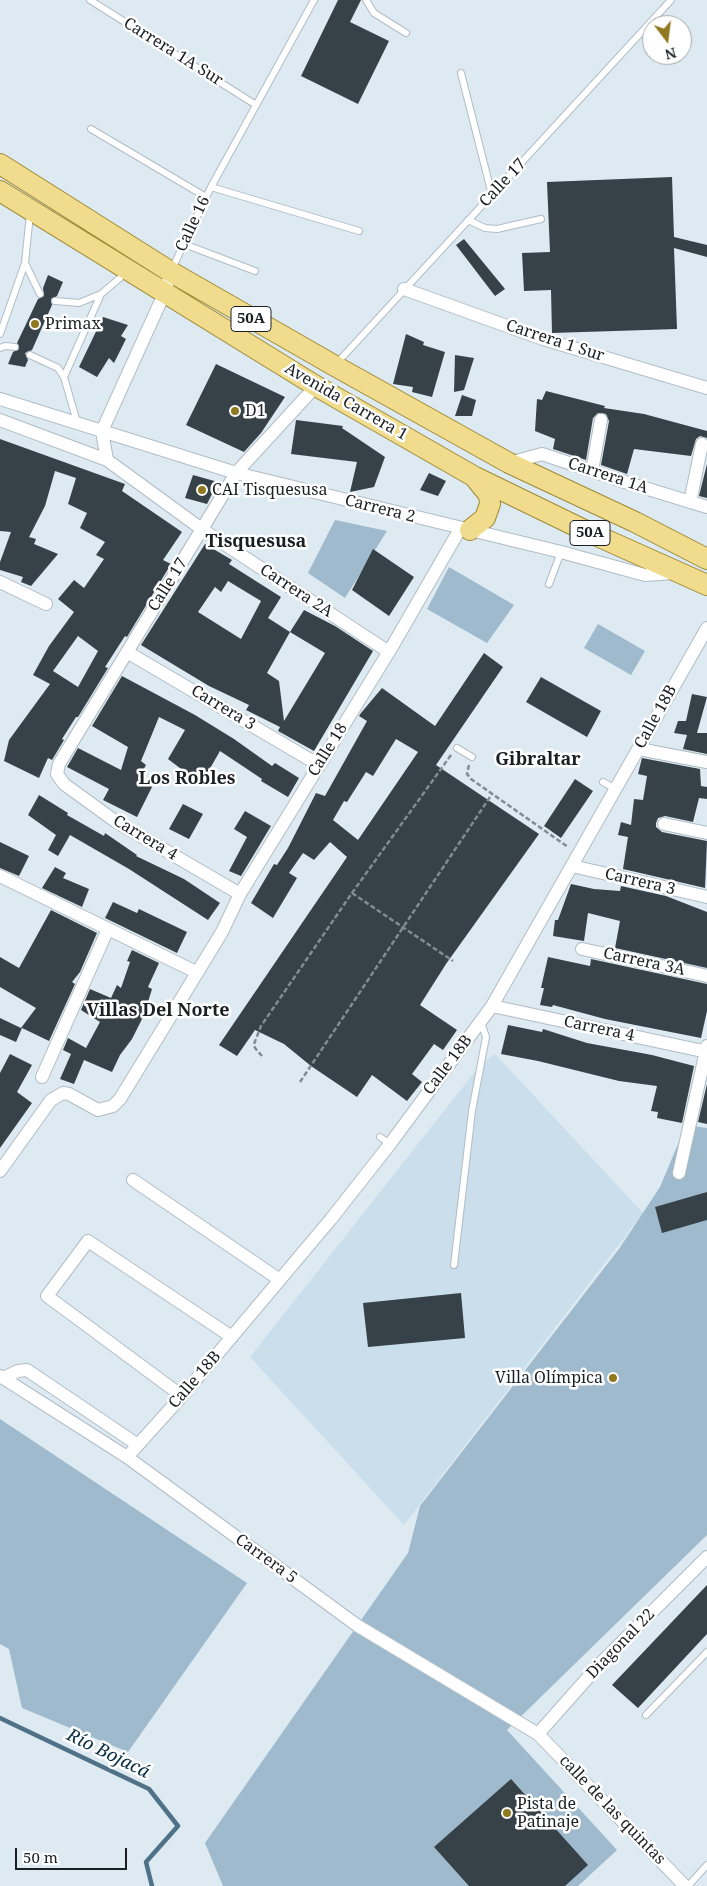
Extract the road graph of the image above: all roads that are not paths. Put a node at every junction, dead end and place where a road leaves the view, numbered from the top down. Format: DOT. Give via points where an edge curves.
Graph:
graph roads {
  1 [pos="90,0"];
  2 [pos="314,0"];
  3 [pos="366,0"];
  4 [pos="671,0"];
  5 [pos="406,33"];
  6 [pos="461,73"];
  7 [pos="256,105"];
  8 [pos="91,129"];
  9 [pos="0,164"];
  10 [pos="211,187"];
  11 [pos="0,191"];
  12 [pos="492,195"];
  13 [pos="206,197"];
  14 [pos="30,210"];
  15 [pos="468,220"];
  16 [pos="541,220"];
  17 [pos="359,231"];
  18 [pos="184,244"];
  19 [pos="25,263"];
  20 [pos="128,271"];
  21 [pos="171,272"];
  22 [pos="255,272"];
  23 [pos="404,289"];
  24 [pos="40,294"];
  25 [pos="100,294"];
  26 [pos="164,294"];
  27 [pos="55,301"];
  28 [pos="0,334"];
  29 [pos="0,348"];
  30 [pos="15,348"];
  31 [pos="30,355"];
  32 [pos="335,366"];
  33 [pos="64,377"];
  34 [pos="316,386"];
  35 [pos="707,388"];
  36 [pos="0,399"];
  37 [pos="0,420"];
  38 [pos="601,420"];
  39 [pos="78,424"];
  40 [pos="102,431"];
  41 [pos="702,444"];
  42 [pos="107,460"];
  43 [pos="509,463"];
  44 [pos="592,471"];
  45 [pos="236,473"];
  46 [pos="475,477"];
  47 [pos="690,502"];
  48 [pos="707,507"];
  49 [pos="606,508"];
  50 [pos="543,509"];
  51 [pos="203,530"];
  52 [pos="465,530"];
  53 [pos="561,552"];
  54 [pos="707,559"];
  55 [pos="707,567"];
  56 [pos="677,573"];
  57 [pos="0,582"];
  58 [pos="549,584"];
  59 [pos="707,585"];
  60 [pos="46,604"];
  61 [pos="707,628"];
  62 [pos="127,652"];
  63 [pos="389,652"];
  64 [pos="457,748"];
  65 [pos="639,749"];
  66 [pos="472,757"];
  67 [pos="707,762"];
  68 [pos="319,765"];
  69 [pos="57,774"];
  70 [pos="603,782"];
  71 [pos="616,789"];
  72 [pos="664,824"];
  73 [pos="707,833"];
  74 [pos="572,866"];
  75 [pos="0,876"];
  76 [pos="240,894"];
  77 [pos="707,897"];
  78 [pos="108,929"];
  79 [pos="582,949"];
  80 [pos="196,972"];
  81 [pos="707,976"];
  82 [pos="492,1006"];
  83 [pos="481,1021"];
  84 [pos="706,1050"];
  85 [pos="42,1077"];
  86 [pos="0,1171"];
  87 [pos="679,1173"];
  88 [pos="133,1180"];
  89 [pos="454,1264"];
  90 [pos="280,1280"];
  91 [pos="232,1337"];
  92 [pos="1,1377"];
  93 [pos="182,1396"];
  94 [pos="138,1445"];
  95 [pos="127,1457"];
  96 [pos="707,1557"];
  97 [pos="707,1652"];
  98 [pos="646,1715"];
  99 [pos="538,1734"];
  100 [pos="707,1865"];
  101 [pos="686,1886"];
  1 -- 7 [label="lane, Carrera 1A Sur"];
  2 -- 7 [label="lane, Calle 16"];
  3 -- 5 [label="lane" via="374,13"];
  4 -- 12 [label="lane, Calle 17"];
  6 -- 12 [label="lane"];
  7 -- 10 [label="lane, Calle 16"];
  8 -- 13 [label="lane"];
  9 -- 21 [label="main road, Avenida Carrera 1 / 50A"];
  10 -- 13 [label="lane, Calle 16"];
  10 -- 17 [label="lane"];
  11 -- 14 [label="main road, Avenida Carrera 1 / 50A"];
  12 -- 15 [label="lane, Calle 17"];
  13 -- 18 [label="lane, Calle 16"];
  14 -- 19 [label="lane"];
  14 -- 20 [label="main road, Avenida Carrera 1 / 50A"];
  15 -- 16 [label="lane" via="485,228 497,229"];
  15 -- 23 [label="lane, Calle 17"];
  18 -- 21 [label="lane, Calle 16"];
  18 -- 22 [label="lane"];
  19 -- 24 [label="lane"];
  19 -- 28 [label="lane"];
  20 -- 25 [label="lane"];
  20 -- 26 [label="main road, Avenida Carrera 1 / 50A"];
  21 -- 26 [label="street, Calle 16"];
  21 -- 32 [label="main road, Avenida Carrera 1 / 50A"];
  23 -- 32 [label="lane, Calle 17"];
  23 -- 35 [label="street, Carrera 1 Sur" via="543,338"];
  25 -- 27 [label="lane" via="79,303"];
  25 -- 33 [label="lane"];
  26 -- 34 [label="main road, Avenida Carrera 1 / 50A"];
  26 -- 40 [label="street, Calle 16"];
  29 -- 30 [label="lane"];
  31 -- 33 [label="lane" via="58,368"];
  32 -- 43 [label="main road, Avenida Carrera 1 / 50A"];
  33 -- 39 [label="lane"];
  34 -- 45 [label="street, Calle 17"];
  34 -- 46 [label="main road, Avenida Carrera 1 / 50A"];
  36 -- 39 [label="street, Carrera 2"];
  37 -- 42 [label="street"];
  38 -- 44 [label="street"];
  39 -- 40 [label="street, Carrera 2"];
  40 -- 42 [label="street"];
  40 -- 45 [label="street, Carrera 2"];
  41 -- 47 [label="street"];
  42 -- 51 [label="street, Carrera 2A"];
  43 -- 44 [label="street, Carrera 1A" via="542,454"];
  43 -- 49 [label="main road, Avenida Carrera 1 / 50A"];
  44 -- 47 [label="street, Carrera 1A"];
  45 -- 51 [label="street, Calle 17"];
  45 -- 52 [label="street, Carrera 2"];
  46 -- 50 [label="main road, Avenida Carrera 1 / 50A"];
  46 -- 52 [label="main road" via="490,495 490,504 485,518"];
  47 -- 48 [label="street, Carrera 1A"];
  49 -- 50 [label="main road" via="610,520 603,527 594,527"];
  49 -- 54 [label="main road, Avenida Carrera 1 / 50A"];
  50 -- 56 [label="main road, Avenida Carrera 1 / 50A"];
  51 -- 62 [label="street, Calle 17"];
  51 -- 63 [label="street, Carrera 2A"];
  52 -- 53 [label="street, Carrera 2"];
  52 -- 63 [label="street, Calle 18"];
  53 -- 56 [label="street, Carrera 2" via="645,575"];
  53 -- 58 [label="lane"];
  55 -- 56 [label="main road"];
  56 -- 59 [label="main road, Avenida Carrera 1 / 50A"];
  57 -- 60 [label="street"];
  61 -- 65 [label="street, Calle 18B"];
  62 -- 68 [label="street, Carrera 3"];
  62 -- 69 [label="street, Calle 17" via="59,764"];
  63 -- 68 [label="street, Calle 18"];
  64 -- 66 [label="lane"];
  65 -- 67 [label="street"];
  65 -- 71 [label="street, Calle 18B"];
  68 -- 76 [label="street, Calle 18"];
  69 -- 76 [label="street, Carrera 4" via="64,784 116,821"];
  70 -- 71 [label="lane"];
  71 -- 74 [label="street, Calle 18B"];
  72 -- 73 [label="street"];
  74 -- 77 [label="street, Carrera 3"];
  74 -- 82 [label="street, Calle 18B"];
  75 -- 78 [label="street"];
  76 -- 80 [label="street, Calle 18" via="222,932"];
  78 -- 80 [label="street"];
  78 -- 85 [label="street"];
  79 -- 81 [label="street, Carrera 3A"];
  80 -- 86 [label="street, Calle 18" via="120,1099 113,1106 98,1110 63,1093 52,1100"];
  82 -- 83 [label="street, Calle 18B"];
  82 -- 84 [label="street, Carrera 4"];
  83 -- 89 [label="lane" via="486,1037 472,1110"];
  83 -- 90 [label="street, Calle 18B" via="385,1140"];
  84 -- 87 [label="street"];
  88 -- 90 [label="street"];
  90 -- 91 [label="street, Calle 18B"];
  91 -- 93 [label="street, Calle 18B"];
  91 -- 93 [label="street" via="88,1241 47,1296"];
  92 -- 94 [label="street" via="27,1370"];
  92 -- 95 [label="street, Carrera 5"];
  93 -- 94 [label="street, Calle 18B"];
  94 -- 95 [label="street, Calle 18B"];
  95 -- 99 [label="street, Carrera 5" via="358,1626"];
  96 -- 99 [label="street, Diagonal 22" via="599,1665"];
  97 -- 98 [label="lane"];
  99 -- 101 [label="street, calle de las quintas"];
  100 -- 101 [label="lane"];
}
